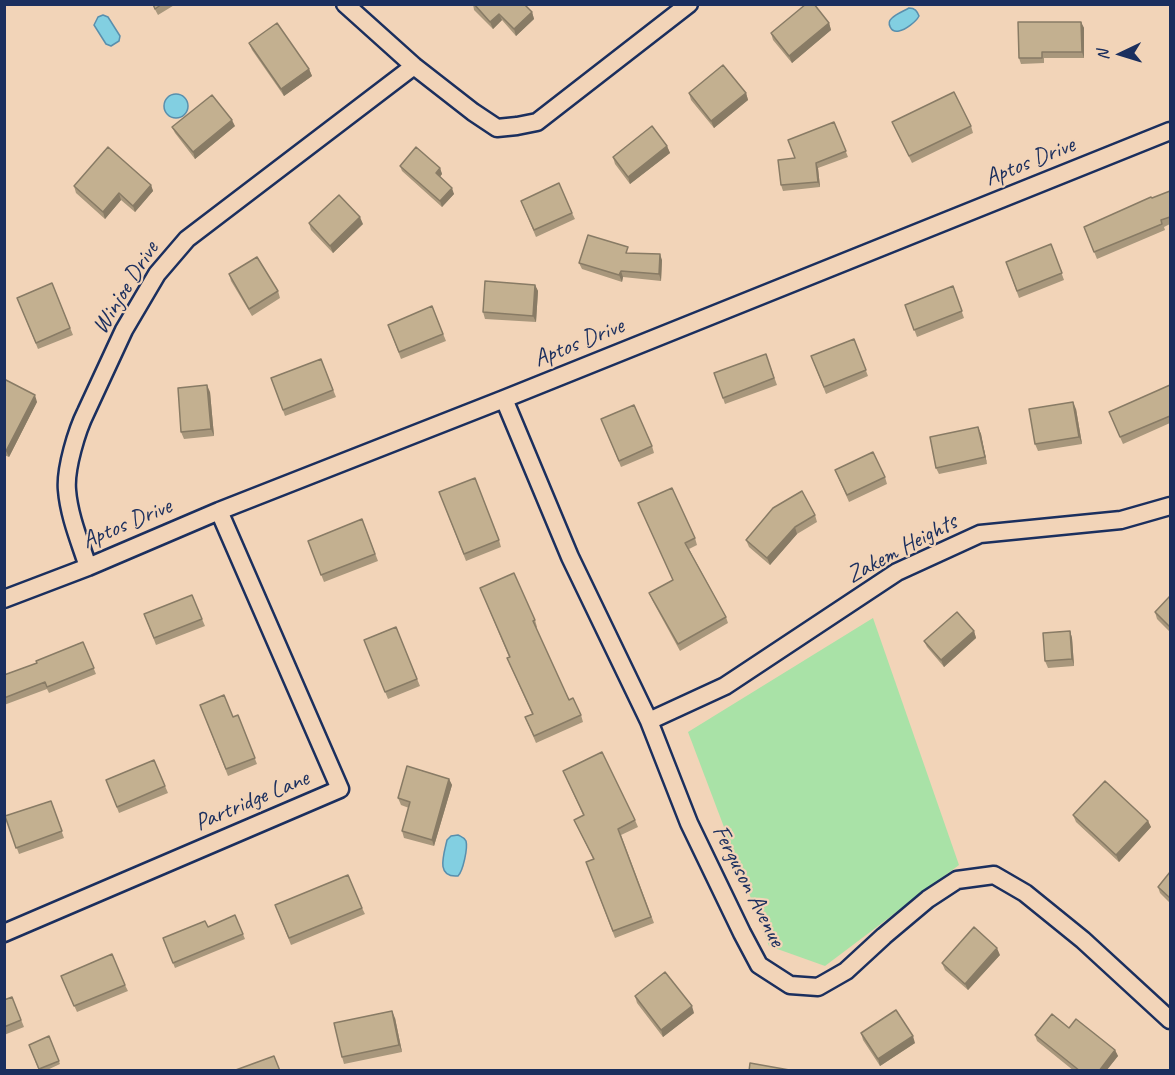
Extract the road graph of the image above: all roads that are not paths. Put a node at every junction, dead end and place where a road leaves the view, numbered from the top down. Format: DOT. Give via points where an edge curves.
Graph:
graph roads {
  1 [pos="345,4"];
  2 [pos="688,4"];
  3 [pos="414,66"];
  4 [pos="1170,131"];
  5 [pos="504,399"];
  6 [pos="1170,506"];
  7 [pos="219,511"];
  8 [pos="88,567"];
  9 [pos="4,599"];
  10 [pos="649,721"];
  11 [pos="4,933"];
  12 [pos="1170,1020"];
  1 -- 3 [label="street"];
  2 -- 3 [label="street" via="537,122 497,128"];
  3 -- 8 [label="street, Winjoe Drive" via="187,239 157,274 124,330 80,424 69,467 69,507"];
  4 -- 5 [label="street, Aptos Drive"];
  5 -- 7 [label="street, Aptos Drive"];
  5 -- 10 [label="street, Ferguson Avenue" via="570,557"];
  6 -- 10 [label="street, Zakem Heights" via="1121,520 980,534 897,572 724,686"];
  7 -- 8 [label="street, Aptos Drive"];
  7 -- 11 [label="street, Partridge Lane" via="340,789"];
  8 -- 9 [label="street, Aptos Drive"];
  10 -- 12 [label="street, Ferguson Avenue" via="689,823 759,965 790,985 818,987 846,971 928,899 957,880 994,875 1025,893 1083,940"];
}
